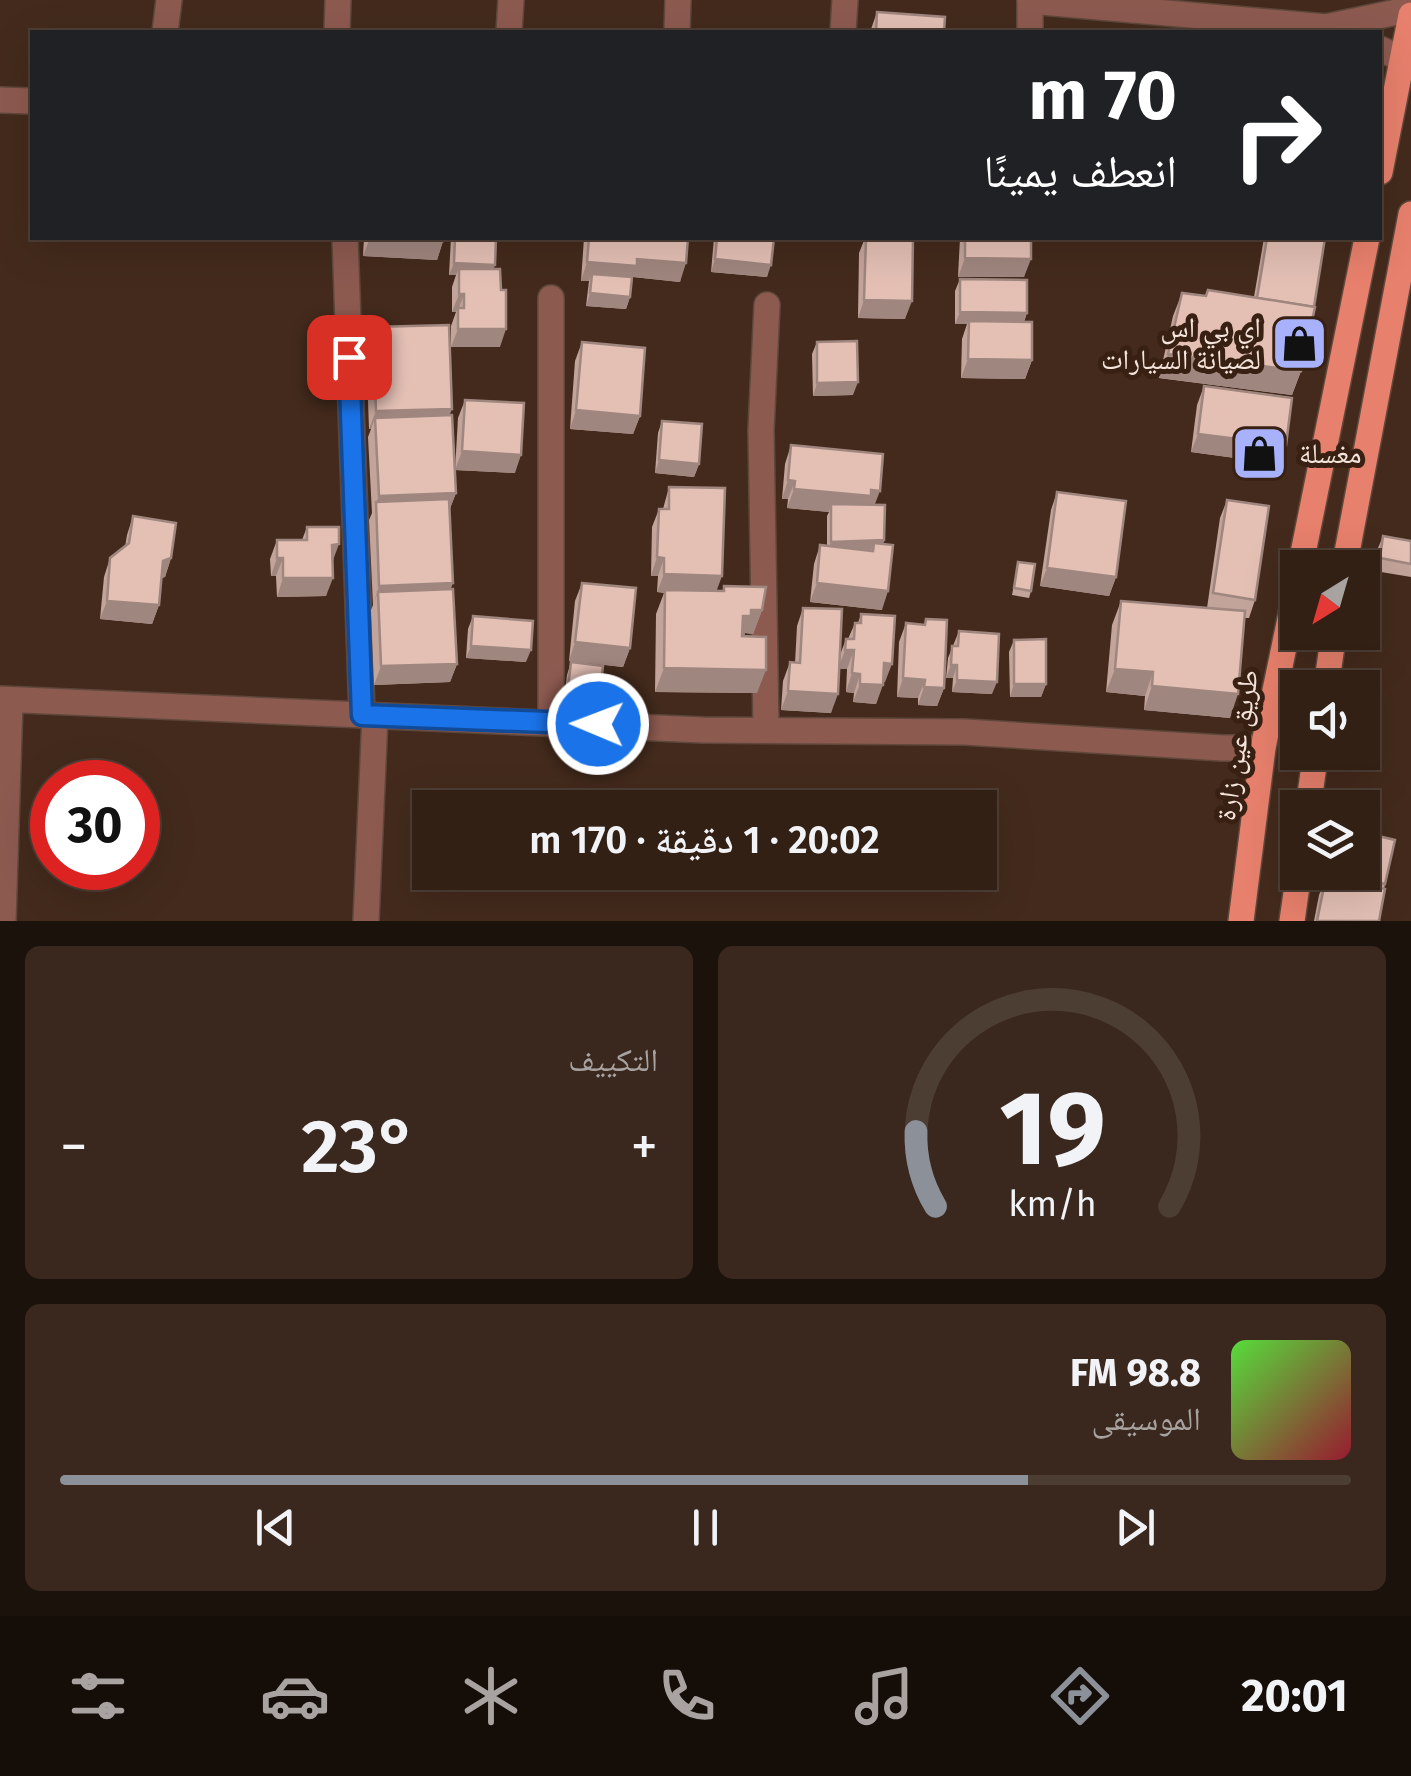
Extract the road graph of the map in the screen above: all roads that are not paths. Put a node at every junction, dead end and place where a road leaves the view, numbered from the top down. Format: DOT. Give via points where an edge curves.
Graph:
graph roads {
  1 [pos="168,0"];
  2 [pos="338,0"];
  3 [pos="511,0"];
  4 [pos="678,0"];
  5 [pos="845,0"];
  6 [pos="1030,0"];
  7 [pos="1411,12"];
  8 [pos="165,30"];
  9 [pos="337,30"];
  10 [pos="509,30"];
  11 [pos="677,30"];
  12 [pos="843,30"];
  13 [pos="1030,30"];
  14 [pos="1333,30"];
  15 [pos="1391,54"];
  16 [pos="0,100"];
  17 [pos="30,102"];
  18 [pos="1382,151"];
  19 [pos="1411,214"];
  20 [pos="345,240"];
  21 [pos="1367,240"];
  22 [pos="1403,295"];
  23 [pos="550,298"];
  24 [pos="767,305"];
  25 [pos="1304,550"];
  26 [pos="1348,550"];
  27 [pos="1283,650"];
  28 [pos="5,700"];
  29 [pos="368,715"];
  30 [pos="550,723"];
  31 [pos="766,729"];
  32 [pos="1263,748"];
  33 [pos="1296,890"];
  34 [pos="3,921"];
  35 [pos="366,921"];
  36 [pos="1241,921"];
  37 [pos="1292,921"];
  1 -- 8 [label="street"];
  2 -- 9 [label="street"];
  3 -- 10 [label="street"];
  4 -- 11 [label="street"];
  5 -- 12 [label="street"];
  6 -- 13 [label="street"];
  6 -- 14 [label="street"];
  7 -- 14 [label="street"];
  7 -- 15 [label="main road"];
  15 -- 18 [label="main road"];
  16 -- 17 [label="street"];
  19 -- 22 [label="main road"];
  20 -- 29 [label="street"];
  21 -- 25 [label="main road"];
  22 -- 26 [label="main road"];
  23 -- 30 [label="street"];
  24 -- 31 [label="street" via="761,430"];
  27 -- 32 [label="main road, طريق عين زارة"];
  28 -- 29 [label="street"];
  28 -- 34 [label="street"];
  29 -- 30 [label="street"];
  29 -- 35 [label="street"];
  30 -- 31 [label="street"];
  31 -- 32 [label="street"];
  32 -- 36 [label="main road, طريق عين زارة"];
  33 -- 37 [label="main road"];
}
